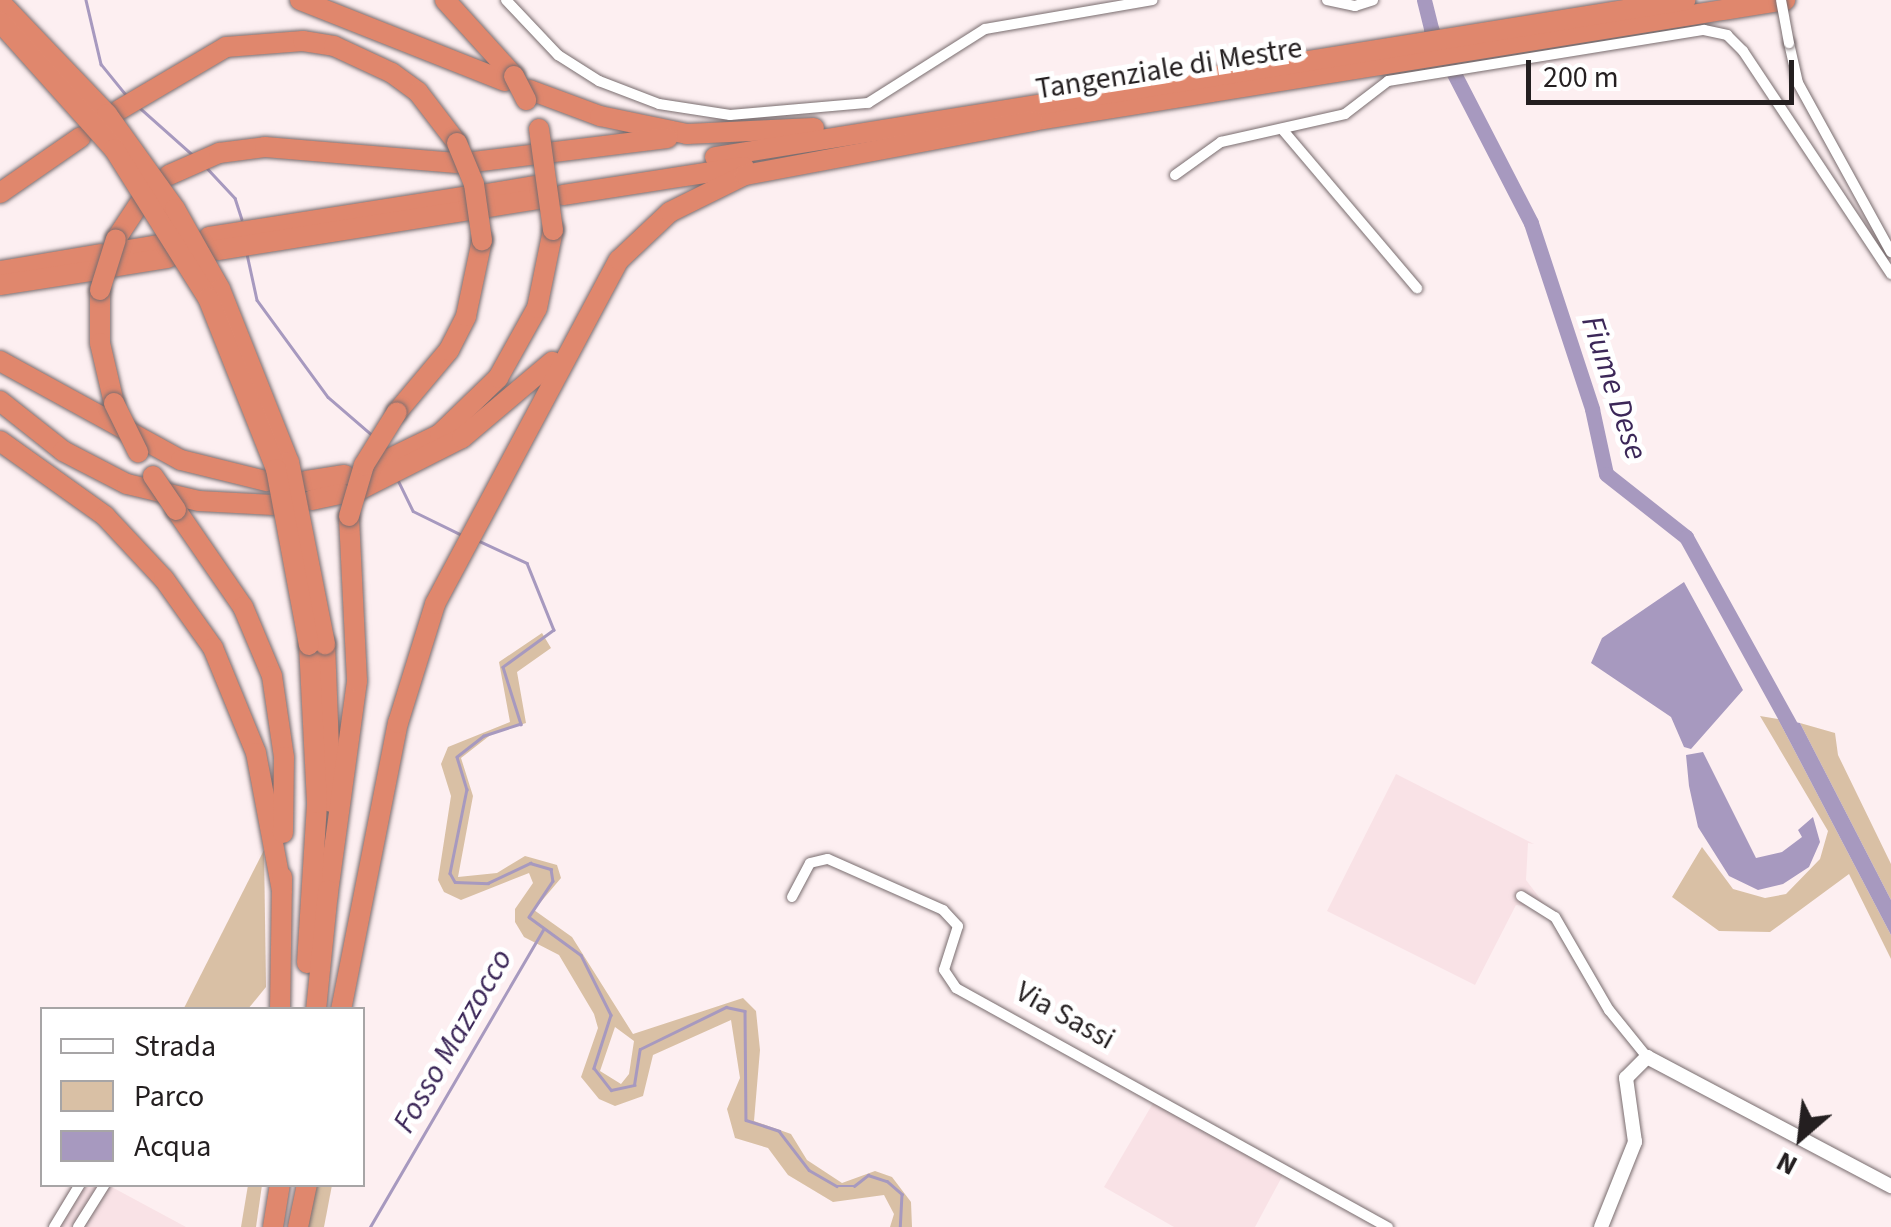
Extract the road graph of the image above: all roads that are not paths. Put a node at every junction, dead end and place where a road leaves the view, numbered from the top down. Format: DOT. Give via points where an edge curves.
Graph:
graph roads {
  1 [pos="300,0"];
  2 [pos="446,0"];
  3 [pos="506,0"];
  4 [pos="1153,0"];
  5 [pos="1327,0"];
  6 [pos="1373,0"];
  7 [pos="1685,0"];
  8 [pos="1783,0"];
  9 [pos="0,2"];
  10 [pos="0,22"];
  11 [pos="1475,49"];
  12 [pos="1344,56"];
  13 [pos="1422,58"];
  14 [pos="519,87"];
  15 [pos="119,110"];
  16 [pos="1032,121"];
  17 [pos="1282,129"];
  18 [pos="700,135"];
  19 [pos="81,137"];
  20 [pos="462,156"];
  21 [pos="177,170"];
  22 [pos="1176,176"];
  23 [pos="553,190"];
  24 [pos="0,194"];
  25 [pos="138,204"];
  26 [pos="213,244"];
  27 [pos="163,252"];
  28 [pos="1891,252"];
  29 [pos="107,262"];
  30 [pos="0,270"];
  31 [pos="1891,274"];
  32 [pos="0,285"];
  33 [pos="1417,288"];
  34 [pos="588,311"];
  35 [pos="0,361"];
  36 [pos="0,400"];
  37 [pos="0,441"];
  38 [pos="404,463"];
  39 [pos="266,482"];
  40 [pos="309,490"];
  41 [pos="274,505"];
  42 [pos="317,645"];
  43 [pos="282,890"];
  44 [pos="1521,896"];
  45 [pos="792,897"];
  46 [pos="327,900"];
  47 [pos="280,1007"];
  48 [pos="303,1007"];
  49 [pos="316,1007"];
  50 [pos="343,1007"];
  51 [pos="1651,1058"];
  52 [pos="1891,1186"];
  53 [pos="78,1187"];
  54 [pos="104,1187"];
  55 [pos="271,1187"];
  56 [pos="279,1187"];
  57 [pos="294,1187"];
  58 [pos="306,1187"];
  59 [pos="54,1227"];
  60 [pos="78,1227"];
  61 [pos="270,1227"];
  62 [pos="289,1227"];
  63 [pos="298,1227"];
  64 [pos="1388,1227"];
  65 [pos="1601,1227"];
  1 -- 14 [label="highway"];
  2 -- 14 [label="highway"];
  3 -- 4 [label="street" via="558,55 599,81 659,104 730,115 868,103 985,29"];
  5 -- 6 [label="street" via="1355,6"];
  7 -- 11 [label="highway, Tangenziale di Mestre"];
  8 -- 11 [label="highway, Tangenziale di Mestre"];
  8 -- 28 [label="street, bridge" via="1798,84"];
  9 -- 42 [label="highway, bridge" via="107,114 175,209 220,289 289,462"];
  10 -- 42 [label="highway, bridge" via="114,148 208,298 276,469"];
  11 -- 13 [label="highway, Tangenziale di Mestre"];
  11 -- 31 [label="street" via="1704,30 1727,35"];
  12 -- 13 [label="highway, Tangenziale di Mestre"];
  12 -- 18 [label="highway" via="1329,52 794,130"];
  12 -- 23 [label="highway, Tangenziale di Mestre"];
  13 -- 16 [label="highway, Tangenziale di Mestre"];
  13 -- 17 [label="street" via="1345,114"];
  14 -- 18 [label="highway" via="627,123"];
  14 -- 38 [label="highway, bridge" via="539,130 553,230 537,308 508,365 466,413"];
  15 -- 20 [label="highway" via="226,47 303,41 334,46 392,72 418,92"];
  16 -- 23 [label="highway, Tangenziale di Mestre"];
  16 -- 34 [label="highway" via="724,183 644,232"];
  17 -- 22 [label="street" via="1221,142"];
  17 -- 33 [label="street"];
  18 -- 20 [label="highway"];
  19 -- 24 [label="highway"];
  20 -- 21 [label="highway" via="282,147 218,153"];
  20 -- 46 [label="highway, bridge" via="474,184 482,240 466,316 450,350 364,465 350,516 356,681"];
  23 -- 26 [label="highway, Tangenziale di Mestre"];
  25 -- 29 [label="highway"];
  27 -- 29 [label="highway"];
  29 -- 30 [label="highway"];
  29 -- 32 [label="highway"];
  29 -- 43 [label="highway, bridge" via="100,343 114,403 153,476 243,607 272,676 284,757"];
  34 -- 38 [label="highway" via="536,381 462,438"];
  34 -- 50 [label="highway" via="457,556 398,724"];
  35 -- 39 [label="highway" via="181,460"];
  36 -- 41 [label="highway" via="62,451 127,484 199,501"];
  37 -- 43 [label="highway" via="116,526 212,648 256,754"];
  38 -- 40 [label="highway"];
  42 -- 46 [label="highway" via="332,780"];
  42 -- 48 [label="highway" via="317,803"];
  43 -- 47 [label="highway"];
  44 -- 51 [label="street" via="1555,918 1608,1010"];
  45 -- 64 [label="street, Via Sassi" via="810,864 828,859 944,910 958,926 944,970 956,988"];
  46 -- 49 [label="highway"];
  51 -- 52 [label="street"];
  51 -- 65 [label="street" via="1626,1078 1635,1142"];
  53 -- 59 [label="street"];
  54 -- 60 [label="street"];
  55 -- 61 [label="highway"];
  56 -- 61 [label="highway"];
  57 -- 62 [label="highway"];
  58 -- 63 [label="highway"];
}
